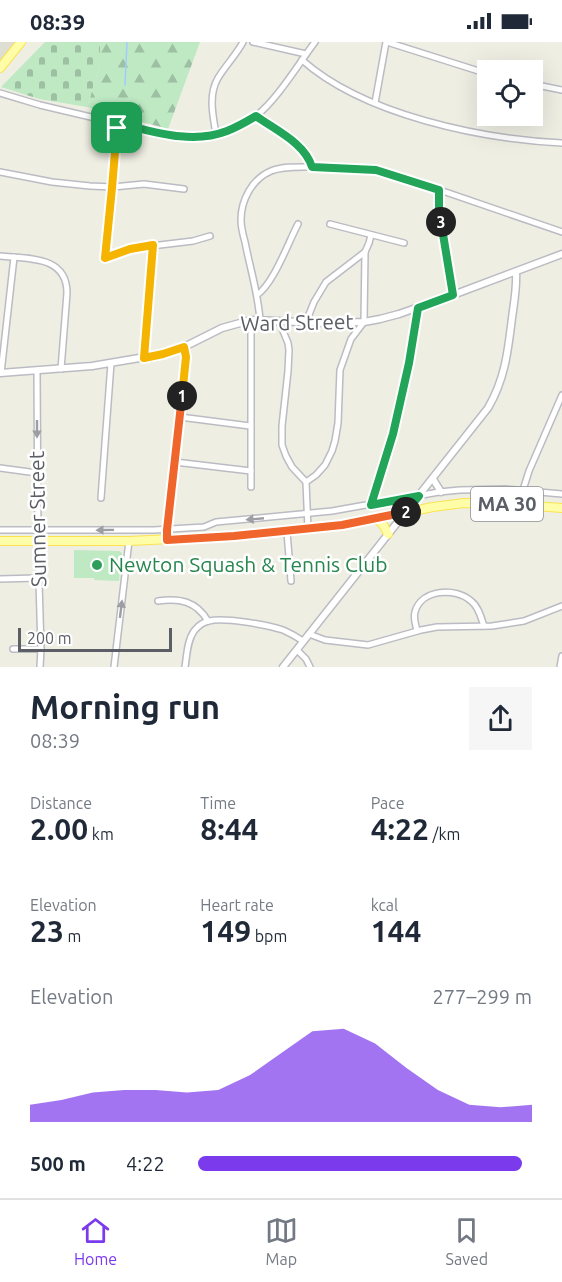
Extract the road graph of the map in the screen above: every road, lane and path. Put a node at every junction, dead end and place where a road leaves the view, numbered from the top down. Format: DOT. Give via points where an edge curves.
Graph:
graph roads {
  1 [pos="21,42"];
  2 [pos="243,42"];
  3 [pos="253,42"];
  4 [pos="315,42"];
  5 [pos="386,42"];
  6 [pos="304,57"];
  7 [pos="1,64"];
  8 [pos="477,71"];
  9 [pos="543,86"];
  10 [pos="562,90"];
  11 [pos="0,93"];
  12 [pos="375,103"];
  13 [pos="256,116"];
  14 [pos="117,123"];
  15 [pos="216,134"];
  16 [pos="562,143"];
  17 [pos="312,167"];
  18 [pos="0,172"];
  19 [pos="112,188"];
  20 [pos="184,189"];
  21 [pos="439,190"];
  22 [pos="298,224"];
  23 [pos="330,224"];
  24 [pos="562,232"];
  25 [pos="371,235"];
  26 [pos="210,236"];
  27 [pos="404,243"];
  28 [pos="153,245"];
  29 [pos="562,249"];
  30 [pos="365,252"];
  31 [pos="562,254"];
  32 [pos="0,256"];
  33 [pos="554,256"];
  34 [pos="14,257"];
  35 [pos="516,272"];
  36 [pos="257,295"];
  37 [pos="453,295"];
  38 [pos="418,308"];
  39 [pos="251,320"];
  40 [pos="260,320"];
  41 [pos="279,321"];
  42 [pos="306,322"];
  43 [pos="364,322"];
  44 [pos="184,347"];
  45 [pos="144,358"];
  46 [pos="111,363"];
  47 [pos="61,369"];
  48 [pos="37,370"];
  49 [pos="0,373"];
  50 [pos="562,395"];
  51 [pos="180,417"];
  52 [pos="250,426"];
  53 [pos="175,462"];
  54 [pos="0,468"];
  55 [pos="251,471"];
  56 [pos="37,473"];
  57 [pos="433,479"];
  58 [pos="306,482"];
  59 [pos="251,487"];
  60 [pos="523,490"];
  61 [pos="441,492"];
  62 [pos="562,494"];
  63 [pos="419,496"];
  64 [pos="100,498"];
  65 [pos="371,505"];
  66 [pos="562,508"];
  67 [pos="406,513"];
  68 [pos="307,514"];
  69 [pos="376,519"];
  70 [pos="204,527"];
  71 [pos="308,529"];
  72 [pos="0,530"];
  73 [pos="167,530"];
  74 [pos="38,531"];
  75 [pos="287,532"];
  76 [pos="388,534"];
  77 [pos="205,538"];
  78 [pos="167,540"];
  79 [pos="0,541"];
  80 [pos="38,541"];
  81 [pos="129,541"];
  82 [pos="38,578"];
  83 [pos="0,579"];
  84 [pos="291,581"];
  85 [pos="158,601"];
  86 [pos="562,606"];
  87 [pos="208,621"];
  88 [pos="484,626"];
  89 [pos="417,631"];
  90 [pos="309,634"];
  91 [pos="303,641"];
  92 [pos="13,649"];
  93 [pos="41,649"];
  94 [pos="297,650"];
  95 [pos="562,656"];
  96 [pos="40,667"];
  97 [pos="114,667"];
  98 [pos="185,667"];
  99 [pos="283,667"];
  100 [pos="309,667"];
  101 [pos="560,667"];
  1 -- 7 [label="main road"];
  2 -- 15 [label="street" via="213,90"];
  3 -- 6 [label="street"];
  4 -- 6 [label="street"];
  5 -- 8 [label="street"];
  5 -- 12 [label="street"];
  6 -- 12 [label="street" via="312,69"];
  6 -- 13 [label="street"];
  9 -- 10 [label="street"];
  11 -- 14 [label="street"];
  12 -- 16 [label="street" via="466,130"];
  13 -- 15 [label="street"];
  13 -- 17 [label="street" via="291,140 310,159"];
  14 -- 15 [label="street" via="184,137"];
  14 -- 19 [label="street"];
  17 -- 21 [label="street" via="376,170"];
  17 -- 36 [label="street" via="271,171 244,198 241,221"];
  18 -- 19 [label="street"];
  19 -- 20 [label="street" via="144,184"];
  19 -- 28 [label="street" via="105,258"];
  21 -- 24 [label="street"];
  21 -- 37 [label="street"];
  22 -- 36 [label="street" via="281,260"];
  23 -- 25 [label="street"];
  25 -- 27 [label="street"];
  25 -- 30 [label="street"];
  26 -- 28 [label="street"];
  28 -- 45 [label="street"];
  29 -- 33 [label="street, Ward Street"];
  30 -- 42 [label="street" via="326,282"];
  30 -- 43 [label="street"];
  31 -- 33 [label="street, Ward Street"];
  32 -- 34 [label="street"];
  33 -- 35 [label="street, Ward Street"];
  34 -- 47 [label="street" via="47,262 65,279"];
  34 -- 49 [label="street"];
  35 -- 37 [label="street, Ward Street"];
  35 -- 57 [label="street" via="501,382 488,408"];
  36 -- 40 [label="street"];
  37 -- 38 [label="street, Ward Street"];
  38 -- 43 [label="street, Ward Street"];
  38 -- 65 [label="street" via="393,434"];
  39 -- 40 [label="street, Ward Street"];
  39 -- 44 [label="street, Ward Street" via="222,328"];
  39 -- 52 [label="street"];
  40 -- 41 [label="street, Ward Street"];
  41 -- 42 [label="street, Ward Street"];
  41 -- 58 [label="street" via="289,350 282,445 289,462"];
  42 -- 43 [label="street, Ward Street"];
  43 -- 58 [label="street" via="351,339 340,370 334,446 325,465"];
  44 -- 45 [label="street, Ward Street"];
  44 -- 51 [label="street"];
  45 -- 46 [label="street, Ward Street"];
  46 -- 47 [label="street, Ward Street"];
  46 -- 64 [label="street"];
  47 -- 48 [label="street, Ward Street"];
  48 -- 49 [label="street, Ward Street"];
  48 -- 56 [label="street, Sumner Street, one-way"];
  50 -- 60 [label="street"];
  51 -- 52 [label="street"];
  51 -- 53 [label="street"];
  52 -- 55 [label="street"];
  53 -- 55 [label="street"];
  53 -- 73 [label="street"];
  54 -- 56 [label="street"];
  55 -- 59 [label="street"];
  56 -- 74 [label="street, Sumner Street"];
  57 -- 61 [label="street"];
  57 -- 63 [label="street"];
  58 -- 68 [label="street"];
  60 -- 61 [label="street"];
  60 -- 62 [label="street"];
  61 -- 63 [label="street"];
  63 -- 65 [label="street"];
  63 -- 67 [label="street"];
  65 -- 68 [label="street"];
  66 -- 67 [label="main road, MA 30" via="469,503"];
  67 -- 69 [label="main road, MA 30"];
  67 -- 76 [label="street"];
  68 -- 70 [label="street, one-way" via="216,522"];
  68 -- 71 [label="street"];
  69 -- 71 [label="main road, MA 30"];
  69 -- 76 [label="main road"];
  70 -- 73 [label="street"];
  70 -- 77 [label="street"];
  71 -- 75 [label="main road, MA 30"];
  72 -- 74 [label="street"];
  73 -- 74 [label="street, one-way"];
  73 -- 78 [label="street"];
  74 -- 80 [label="street, Sumner Street"];
  75 -- 77 [label="main road, MA 30"];
  75 -- 84 [label="street"];
  76 -- 90 [label="street"];
  77 -- 78 [label="main road, MA 30"];
  78 -- 81 [label="main road, MA 30"];
  79 -- 80 [label="main road, MA 30"];
  80 -- 81 [label="main road, MA 30"];
  80 -- 82 [label="street, Sumner Street"];
  97 -- 81 [label="street, one-way"];
  82 -- 83 [label="street"];
  82 -- 93 [label="street, Sumner Street"];
  85 -- 87 [label="street" via="190,604 200,609"];
  86 -- 88 [label="street" via="524,621"];
  87 -- 91 [label="street" via="265,626"];
  87 -- 98 [label="street" via="191,637"];
  88 -- 89 [label="street"];
  88 -- 89 [label="street" via="472,601 448,592 430,596 418,605 414,617"];
  89 -- 90 [label="street" via="363,645"];
  90 -- 91 [label="street"];
  91 -- 94 [label="street"];
  92 -- 93 [label="street"];
  93 -- 96 [label="street, Sumner Street"];
  94 -- 99 [label="street"];
  94 -- 100 [label="street"];
  95 -- 101 [label="street"];
}
